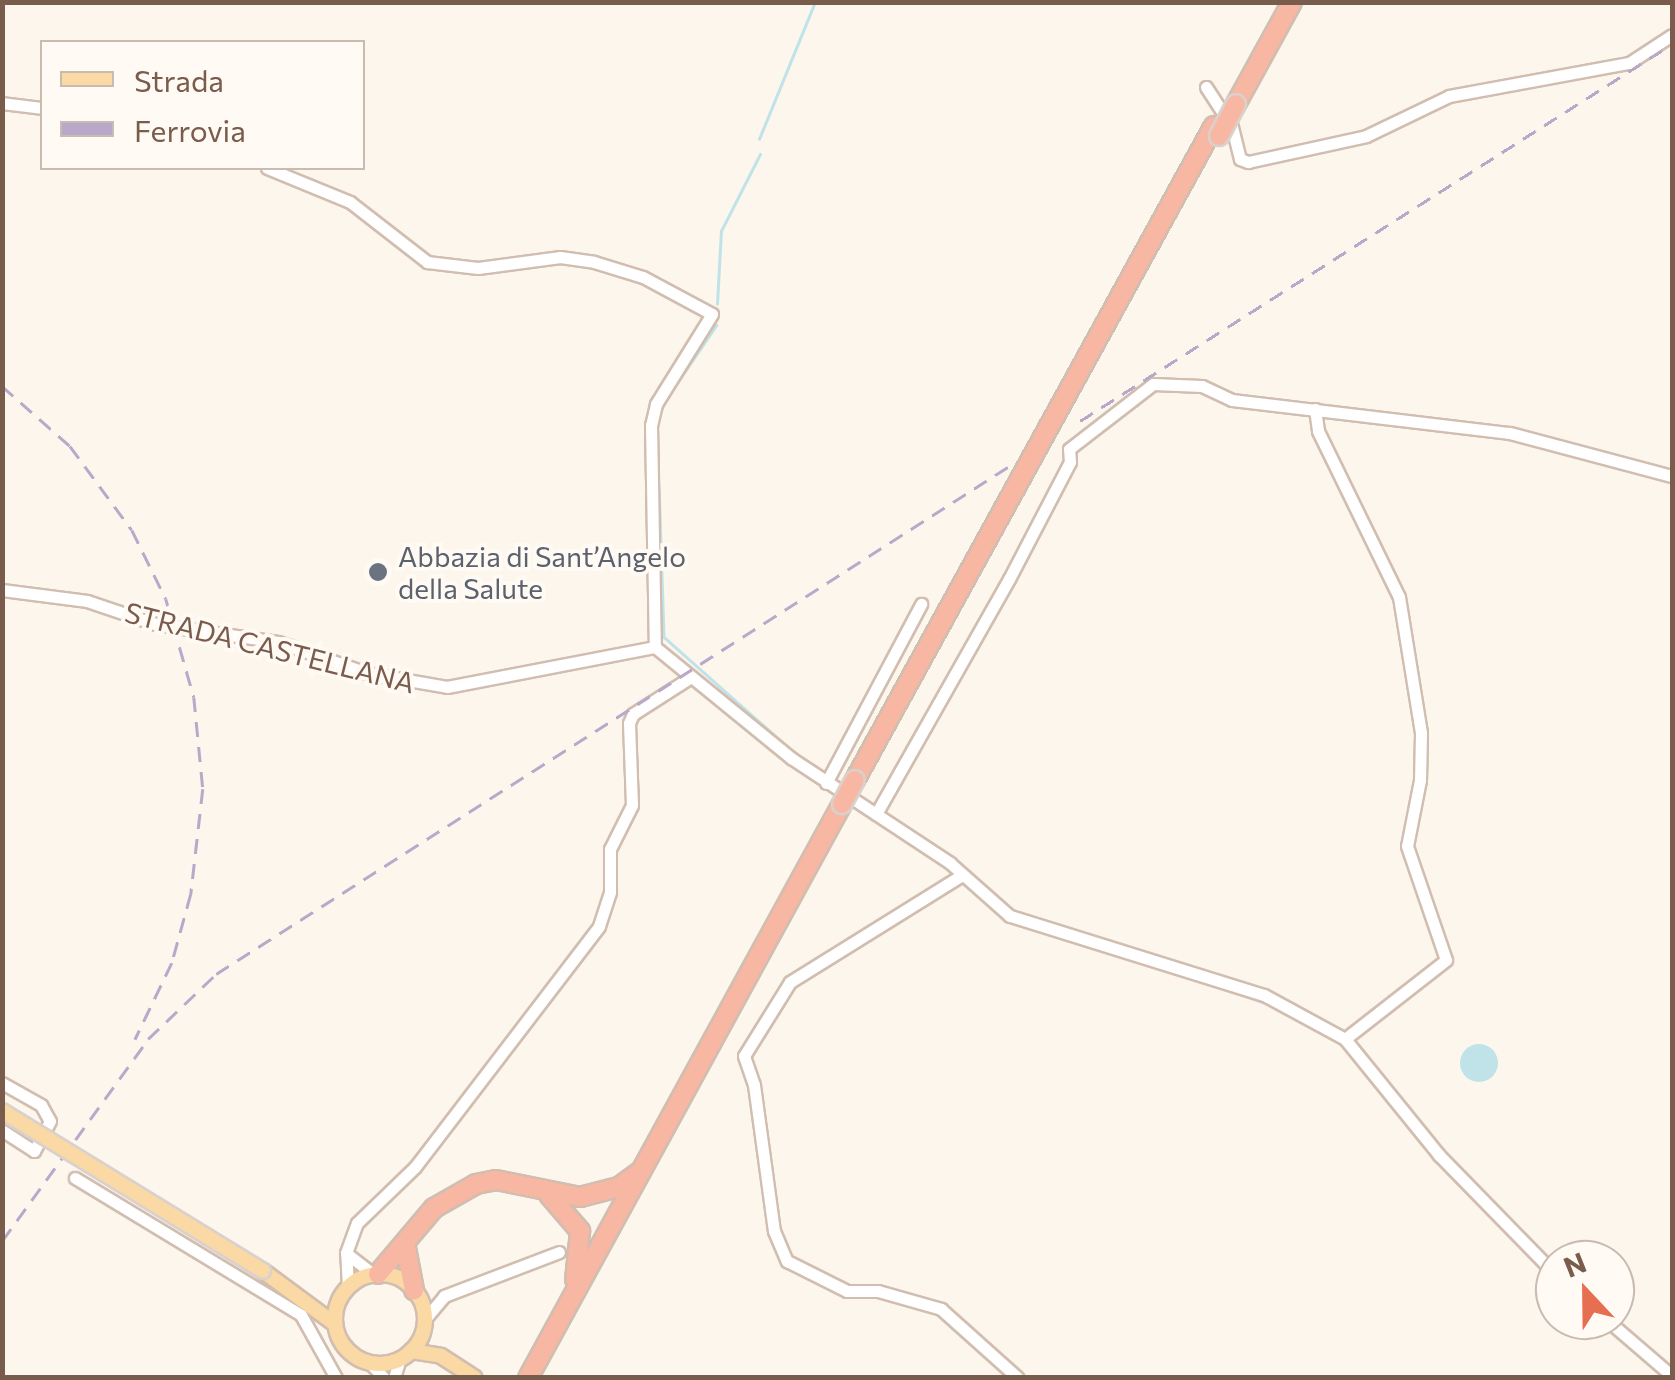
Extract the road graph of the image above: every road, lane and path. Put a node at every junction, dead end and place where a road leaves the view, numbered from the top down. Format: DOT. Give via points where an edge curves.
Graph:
graph roads {
  1 [pos="1282,2"];
  2 [pos="1292,2"];
  3 [pos="1672,35"];
  4 [pos="1206,87"];
  5 [pos="1234,99"];
  6 [pos="2,103"];
  7 [pos="40,108"];
  8 [pos="272,170"];
  9 [pos="1315,409"];
  10 [pos="1672,476"];
  11 [pos="2,590"];
  12 [pos="920,604"];
  13 [pos="656,647"];
  14 [pos="692,677"];
  15 [pos="826,783"];
  16 [pos="846,807"];
  17 [pos="876,814"];
  18 [pos="959,878"];
  19 [pos="1345,1039"];
  20 [pos="2,1083"];
  21 [pos="2,1111"];
  22 [pos="2,1130"];
  23 [pos="649,1164"];
  24 [pos="74,1178"];
  25 [pos="536,1187"];
  26 [pos="406,1248"];
  27 [pos="559,1252"];
  28 [pos="346,1253"];
  29 [pos="1535,1254"];
  30 [pos="376,1274"];
  31 [pos="346,1290"];
  32 [pos="415,1291"];
  33 [pos="444,1296"];
  34 [pos="306,1298"];
  35 [pos="335,1324"];
  36 [pos="424,1324"];
  37 [pos="554,1332"];
  38 [pos="1630,1340"];
  39 [pos="406,1355"];
  40 [pos="441,1356"];
  41 [pos="369,1362"];
  42 [pos="1672,1376"];
  43 [pos="336,1378"];
  44 [pos="384,1378"];
  45 [pos="394,1378"];
  46 [pos="475,1378"];
  47 [pos="528,1378"];
  48 [pos="542,1378"];
  49 [pos="1018,1378"];
  1 -- 5 [label="highway"];
  2 -- 5 [label="highway"];
  3 -- 4 [label="street" via="1629,63 1449,96 1366,136 1248,162 1240,159 1232,127"];
  5 -- 16 [label="highway, bridge"];
  6 -- 7 [label="street"];
  8 -- 13 [label="street" via="350,202 427,262 478,268 560,257 594,262 643,277 712,314 656,404 652,424"];
  9 -- 10 [label="street" via="1547,440"];
  9 -- 17 [label="street" via="1153,384 1076,439 1009,579"];
  9 -- 19 [label="street" via="1318,431 1399,597 1420,733 1420,780 1406,846 1446,964"];
  11 -- 13 [label="street, STRADA CASTELLANA" via="88,601 155,624 278,642 368,673 447,687"];
  12 -- 15 [label="street"];
  13 -- 14 [label="street"];
  14 -- 15 [label="street"];
  14 -- 28 [label="street" via="633,714 629,724 632,805 610,849 610,892 599,926 415,1167 357,1224"];
  15 -- 17 [label="street"];
  16 -- 23 [label="highway"];
  16 -- 48 [label="highway"];
  17 -- 18 [label="street"];
  18 -- 19 [label="street" via="1010,916 1264,995"];
  18 -- 49 [label="street" via="790,982 758,1028 745,1068 754,1085 774,1231 787,1261 847,1291 878,1291 941,1309"];
  19 -- 29 [label="street" via="1439,1156"];
  20 -- 22 [label="street" via="41,1104 50,1121 34,1151"];
  21 -- 34 [label="main road, bridge"];
  23 -- 25 [label="highway" via="600,1194 565,1196"];
  23 -- 37 [label="highway"];
  24 -- 43 [label="street" via="301,1315"];
  25 -- 26 [label="highway" via="496,1180 450,1195"];
  25 -- 37 [label="highway" via="572,1215 582,1252"];
  26 -- 30 [label="highway"];
  26 -- 32 [label="highway"];
  27 -- 33 [label="street"];
  28 -- 30 [label="street"];
  28 -- 31 [label="street"];
  30 -- 31 [label="main road"];
  30 -- 32 [label="main road"];
  31 -- 34 [label="main road"];
  31 -- 35 [label="main road"];
  32 -- 33 [label="street"];
  32 -- 36 [label="main road"];
  33 -- 36 [label="street"];
  34 -- 35 [label="main road"];
  35 -- 41 [label="main road" via="342,1344"];
  36 -- 39 [label="main road"];
  36 -- 40 [label="main road"];
  37 -- 47 [label="highway"];
  38 -- 42 [label="street"];
  39 -- 40 [label="main road"];
  39 -- 41 [label="main road"];
  39 -- 45 [label="street"];
  40 -- 46 [label="main road"];
  41 -- 44 [label="street"];
}
